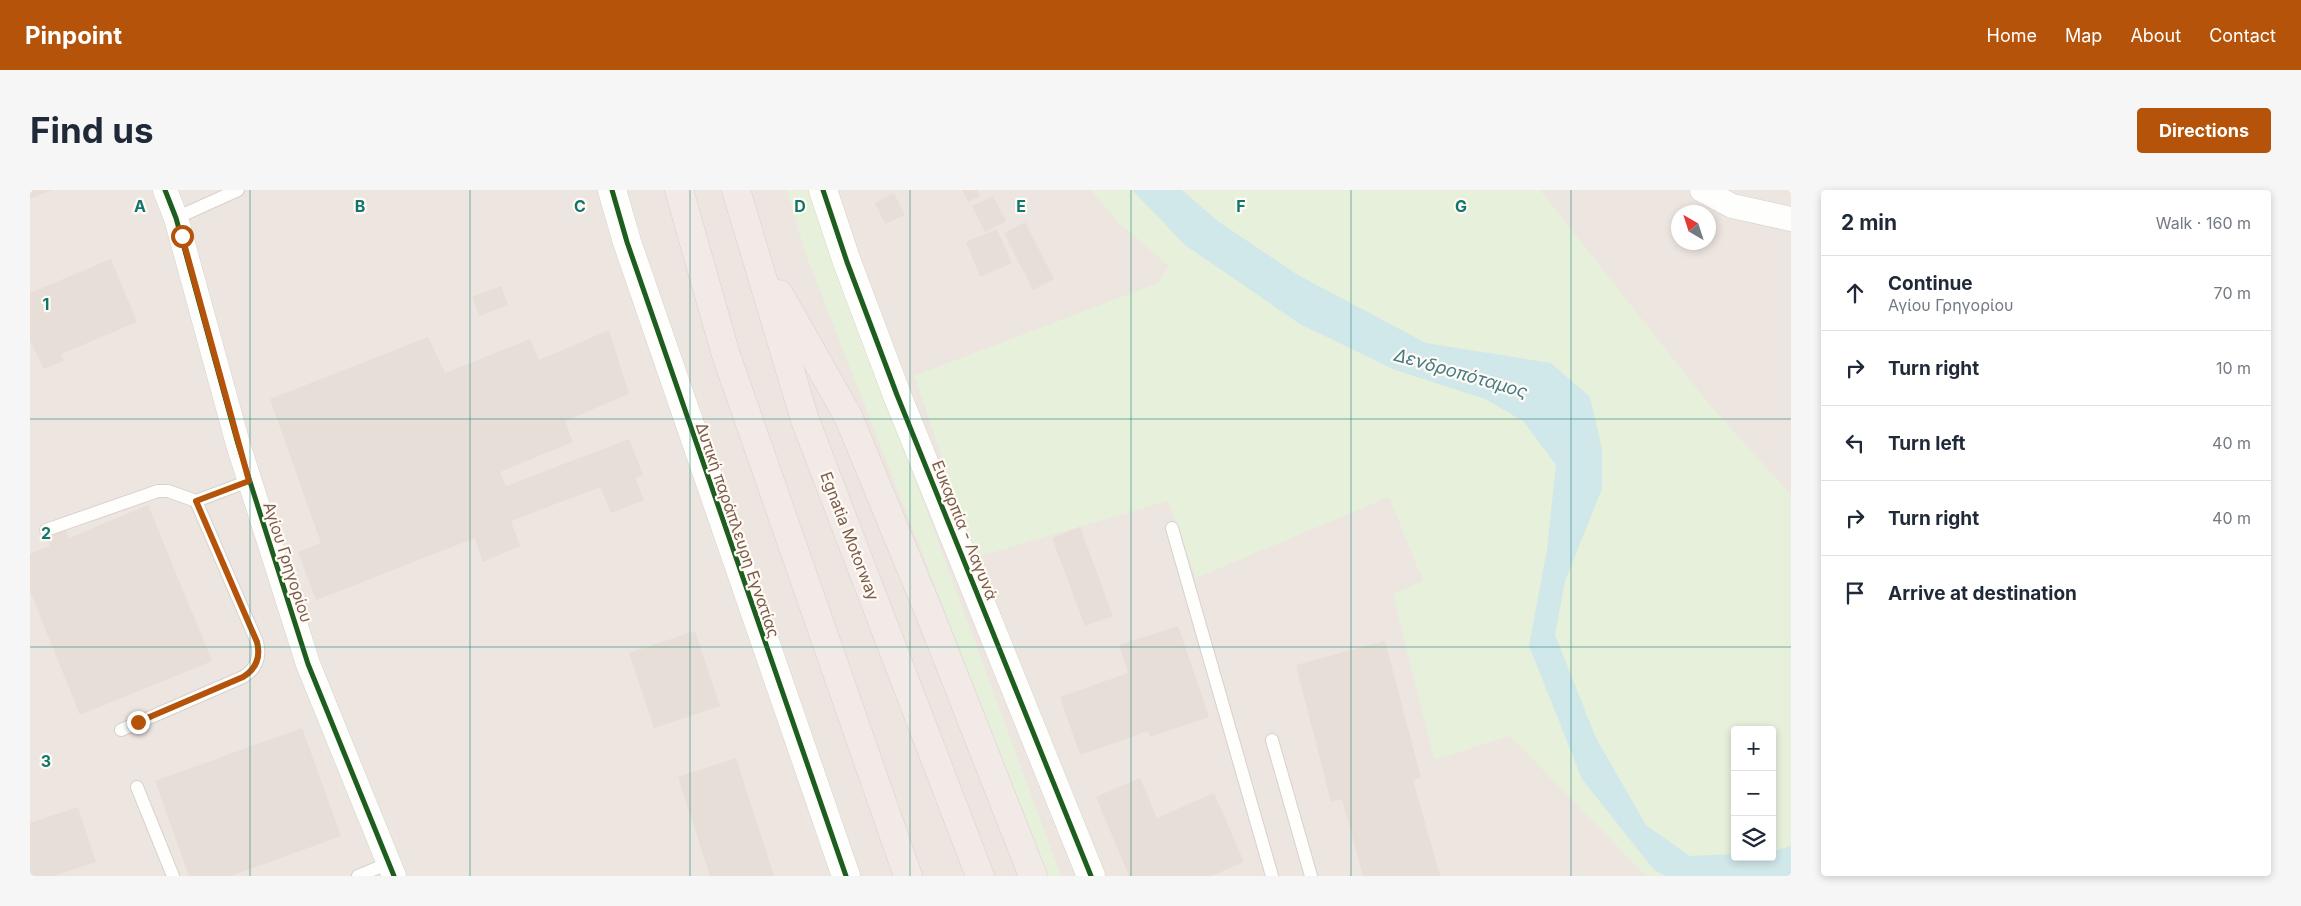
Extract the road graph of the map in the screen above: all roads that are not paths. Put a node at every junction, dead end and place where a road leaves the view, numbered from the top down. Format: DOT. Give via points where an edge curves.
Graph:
graph roads {
  1 [pos="165,190"];
  2 [pos="238,190"];
  3 [pos="612,190"];
  4 [pos="679,190"];
  5 [pos="736,190"];
  6 [pos="823,190"];
  7 [pos="1702,190"];
  8 [pos="176,218"];
  9 [pos="1791,219"];
  10 [pos="755,251"];
  11 [pos="249,481"];
  12 [pos="196,501"];
  13 [pos="1172,528"];
  14 [pos="46,530"];
  15 [pos="121,730"];
  16 [pos="1272,740"];
  17 [pos="138,786"];
  18 [pos="391,870"];
  19 [pos="173,876"];
  20 [pos="358,876"];
  21 [pos="846,876"];
  22 [pos="908,876"];
  23 [pos="980,876"];
  24 [pos="1033,876"];
  25 [pos="1092,876"];
  26 [pos="1272,876"];
  27 [pos="1311,876"];
  1 -- 8 [label="street, Αγίου Γρηγορίου"];
  2 -- 8 [label="lane"];
  3 -- 21 [label="street, Δυτική παράπλευρη Εγνατίας" via="626,242"];
  4 -- 22 [label="highway" via="726,355"];
  5 -- 10 [label="highway, Egnatia Motorway"];
  6 -- 25 [label="street, Ευκαρπία - Λαγυνά" via="897,394"];
  7 -- 9 [label="street" via="1732,206"];
  8 -- 11 [label="street, Αγίου Γρηγορίου"];
  10 -- 23 [label="highway, Egnatia Motorway" via="805,420"];
  10 -- 24 [label="highway" via="848,416"];
  11 -- 12 [label="lane"];
  11 -- 18 [label="street, Αγίου Γρηγορίου" via="308,664"];
  12 -- 14 [label="lane" via="168,491 158,491"];
  12 -- 15 [label="lane" via="257,642 259,659 256,667 243,677"];
  13 -- 26 [label="lane"];
  16 -- 27 [label="lane"];
  17 -- 19 [label="lane"];
  18 -- 20 [label="lane"];
}
